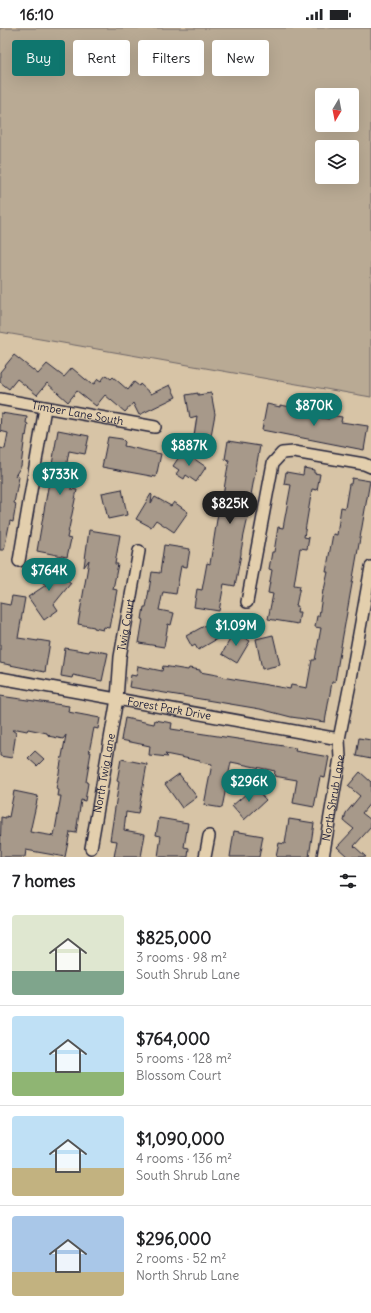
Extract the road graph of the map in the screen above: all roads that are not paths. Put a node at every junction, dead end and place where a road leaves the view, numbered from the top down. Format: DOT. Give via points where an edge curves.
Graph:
graph roads {
  1 [pos="0,399"];
  2 [pos="46,408"];
  3 [pos="155,427"];
  4 [pos="371,467"];
  5 [pos="139,551"];
  6 [pos="19,561"];
  7 [pos="371,567"];
  8 [pos="247,602"];
  9 [pos="0,678"];
  10 [pos="117,699"];
  11 [pos="339,739"];
  12 [pos="209,836"];
  13 [pos="91,848"];
  14 [pos="205,857"];
  15 [pos="323,857"];
  1 -- 2 [label="street, Timber Lane South"];
  2 -- 3 [label="street, Timber Lane South"];
  2 -- 6 [label="street"];
  4 -- 8 [label="street" via="294,452 282,453 273,463"];
  5 -- 10 [label="street, Twig Court" via="120,657"];
  7 -- 11 [label="street, North Shrub Lane"];
  9 -- 10 [label="street, Forest Park Drive"];
  10 -- 11 [label="street, Forest Park Drive"];
  10 -- 13 [label="street, North Twig Lane"];
  11 -- 15 [label="street, North Shrub Lane" via="340,758"];
  12 -- 14 [label="street"];
}
